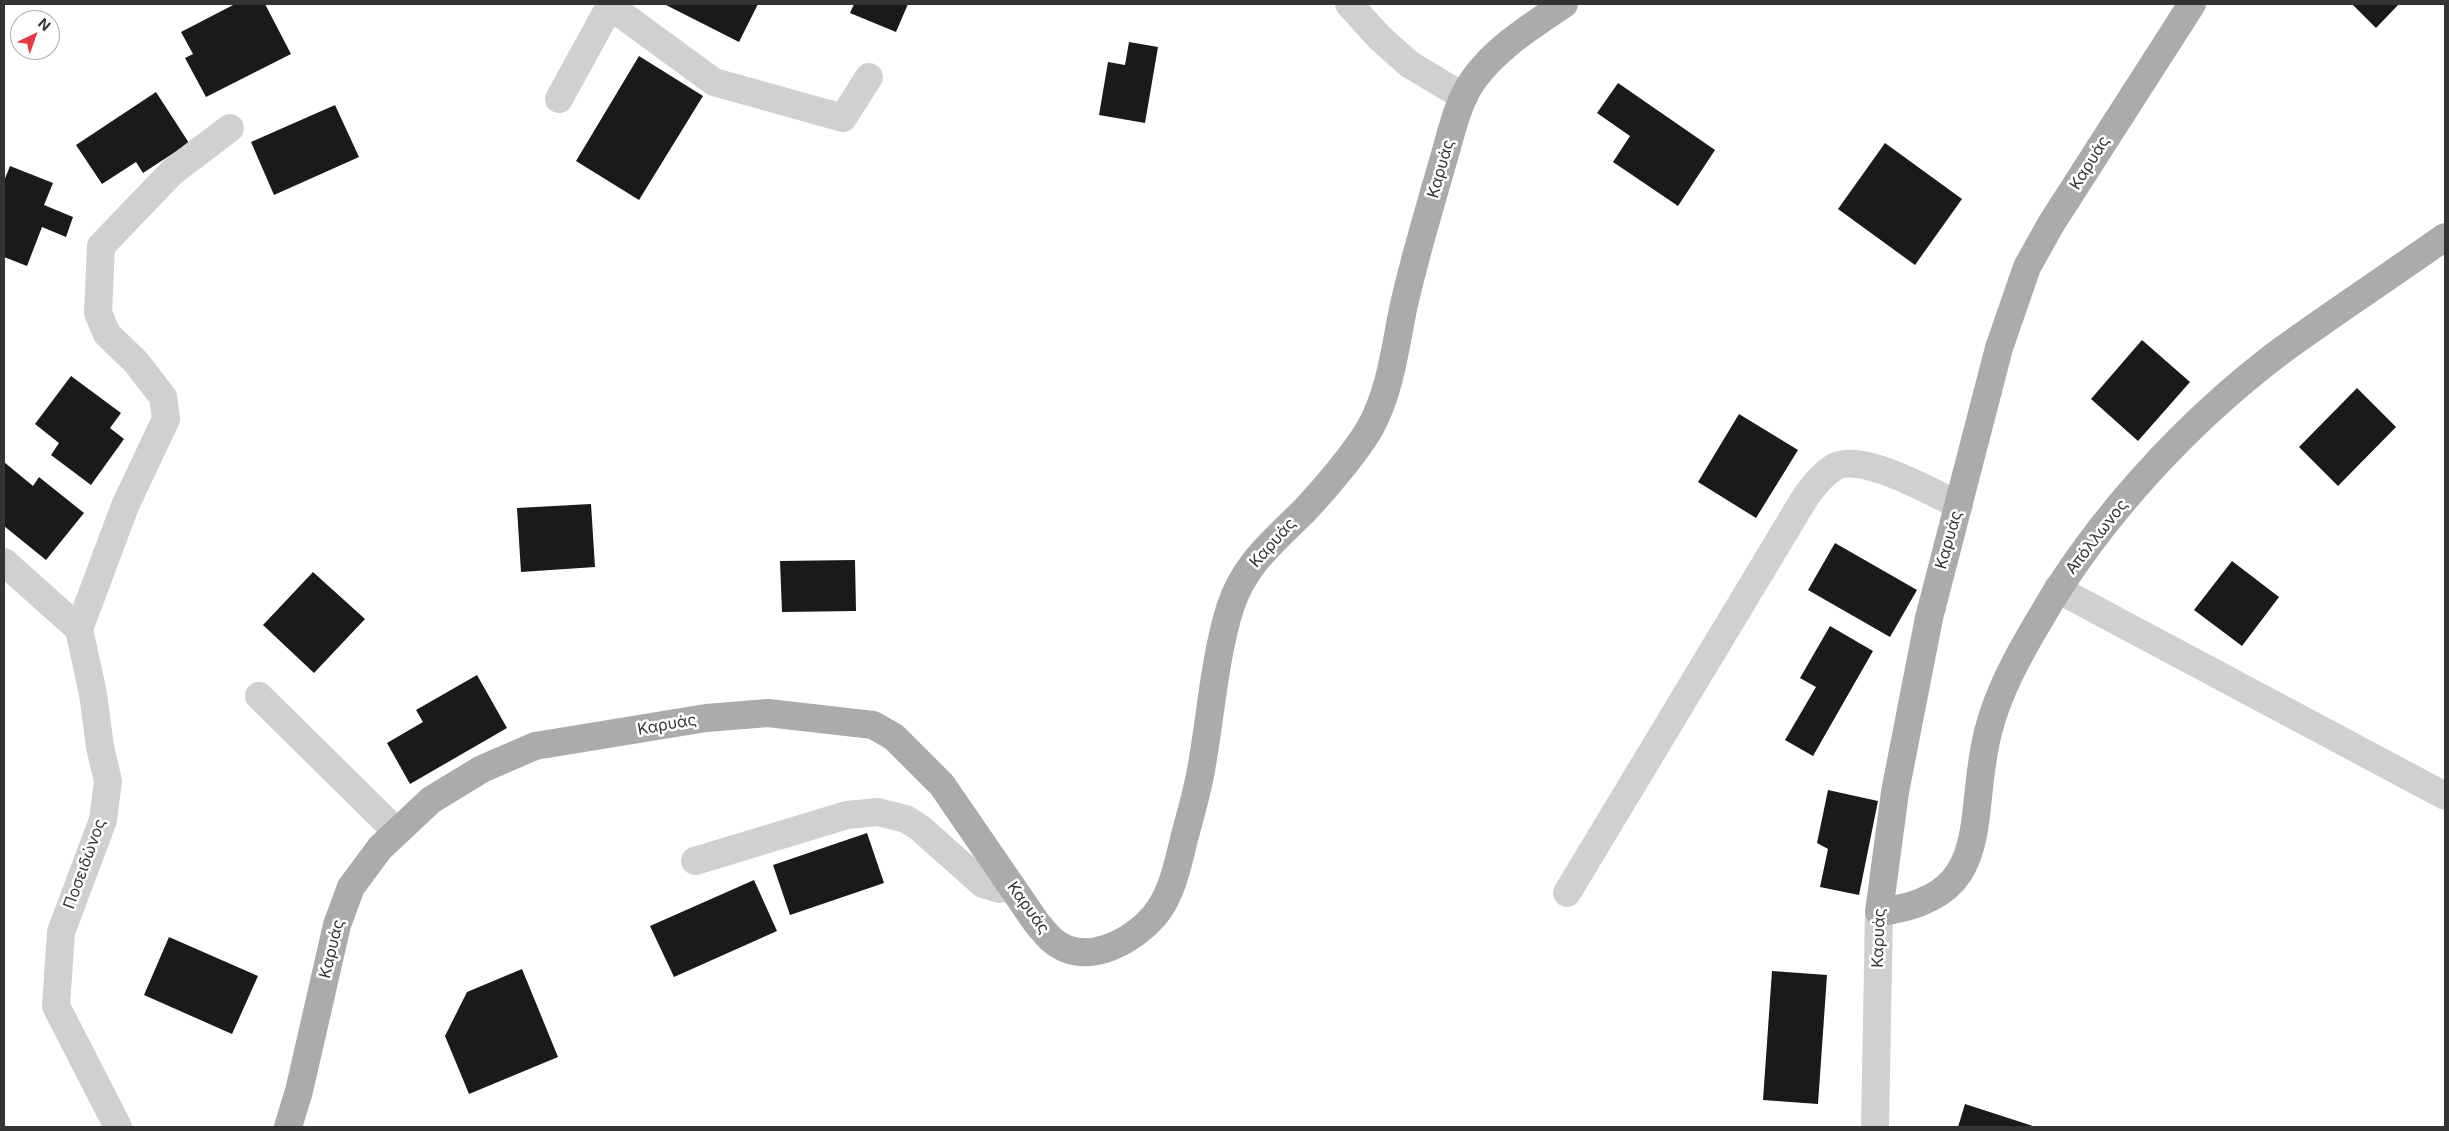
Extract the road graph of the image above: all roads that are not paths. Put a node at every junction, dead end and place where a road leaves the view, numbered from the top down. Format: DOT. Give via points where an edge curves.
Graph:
graph roads {
  1 [pos="1349,4"];
  2 [pos="1564,4"];
  3 [pos="2192,4"];
  4 [pos="610,5"];
  5 [pos="869,77"];
  6 [pos="1464,97"];
  7 [pos="559,99"];
  8 [pos="230,128"];
  9 [pos="2445,237"];
  10 [pos="1959,505"];
  11 [pos="4,562"];
  12 [pos="2057,589"];
  13 [pos="79,630"];
  14 [pos="260,696"];
  15 [pos="2445,796"];
  16 [pos="396,831"];
  17 [pos="695,861"];
  18 [pos="1011,886"];
  19 [pos="1567,893"];
  20 [pos="1879,912"];
  21 [pos="118,1127"];
  22 [pos="288,1127"];
  23 [pos="1875,1127"];
  1 -- 6 [label="street" via="1409,64"];
  2 -- 6 [label="main road, Καρυάς" via="1498,53 1474,78"];
  3 -- 10 [label="main road, Καρυάς" via="2051,224 2028,267 2000,348"];
  4 -- 5 [label="street" via="714,82 843,118"];
  4 -- 7 [label="street"];
  6 -- 18 [label="main road, Καρυάς" via="1411,276 1378,412 1364,437 1305,510 1261,552 1231,604 1221,642 1201,773 1179,861 1161,905 1143,926 1117,945 1080,953 1052,941"];
  8 -- 13 [label="street" via="172,172 101,246 98,313 107,334 136,362 163,397 166,419 125,506"];
  9 -- 12 [label="main road, Απόλλωνος" via="2280,352 2202,419 2110,518"];
  10 -- 19 [label="street" via="1863,464 1843,463 1825,475 1788,526"];
  10 -- 20 [label="main road, Καρυάς" via="1929,618 1895,792"];
  11 -- 13 [label="street"];
  12 -- 15 [label="street"];
  12 -- 20 [label="main road, Απόλλωνος" via="1998,699 1987,734 1972,840 1962,867 1952,883 1934,898 1902,909"];
  13 -- 21 [label="street, Ποσειδώνος" via="108,781 103,820 61,932 56,1006"];
  14 -- 16 [label="street"];
  16 -- 18 [label="main road, Καρυάς" via="431,800 482,770 535,746 706,718 768,713 873,725 887,731 942,785"];
  16 -- 22 [label="main road, Καρυάς" via="351,887 337,925"];
  17 -- 18 [label="street" via="847,816 878,812 906,819 920,828 983,884 998,889"];
  20 -- 23 [label="street, Καρυάς"];
}
